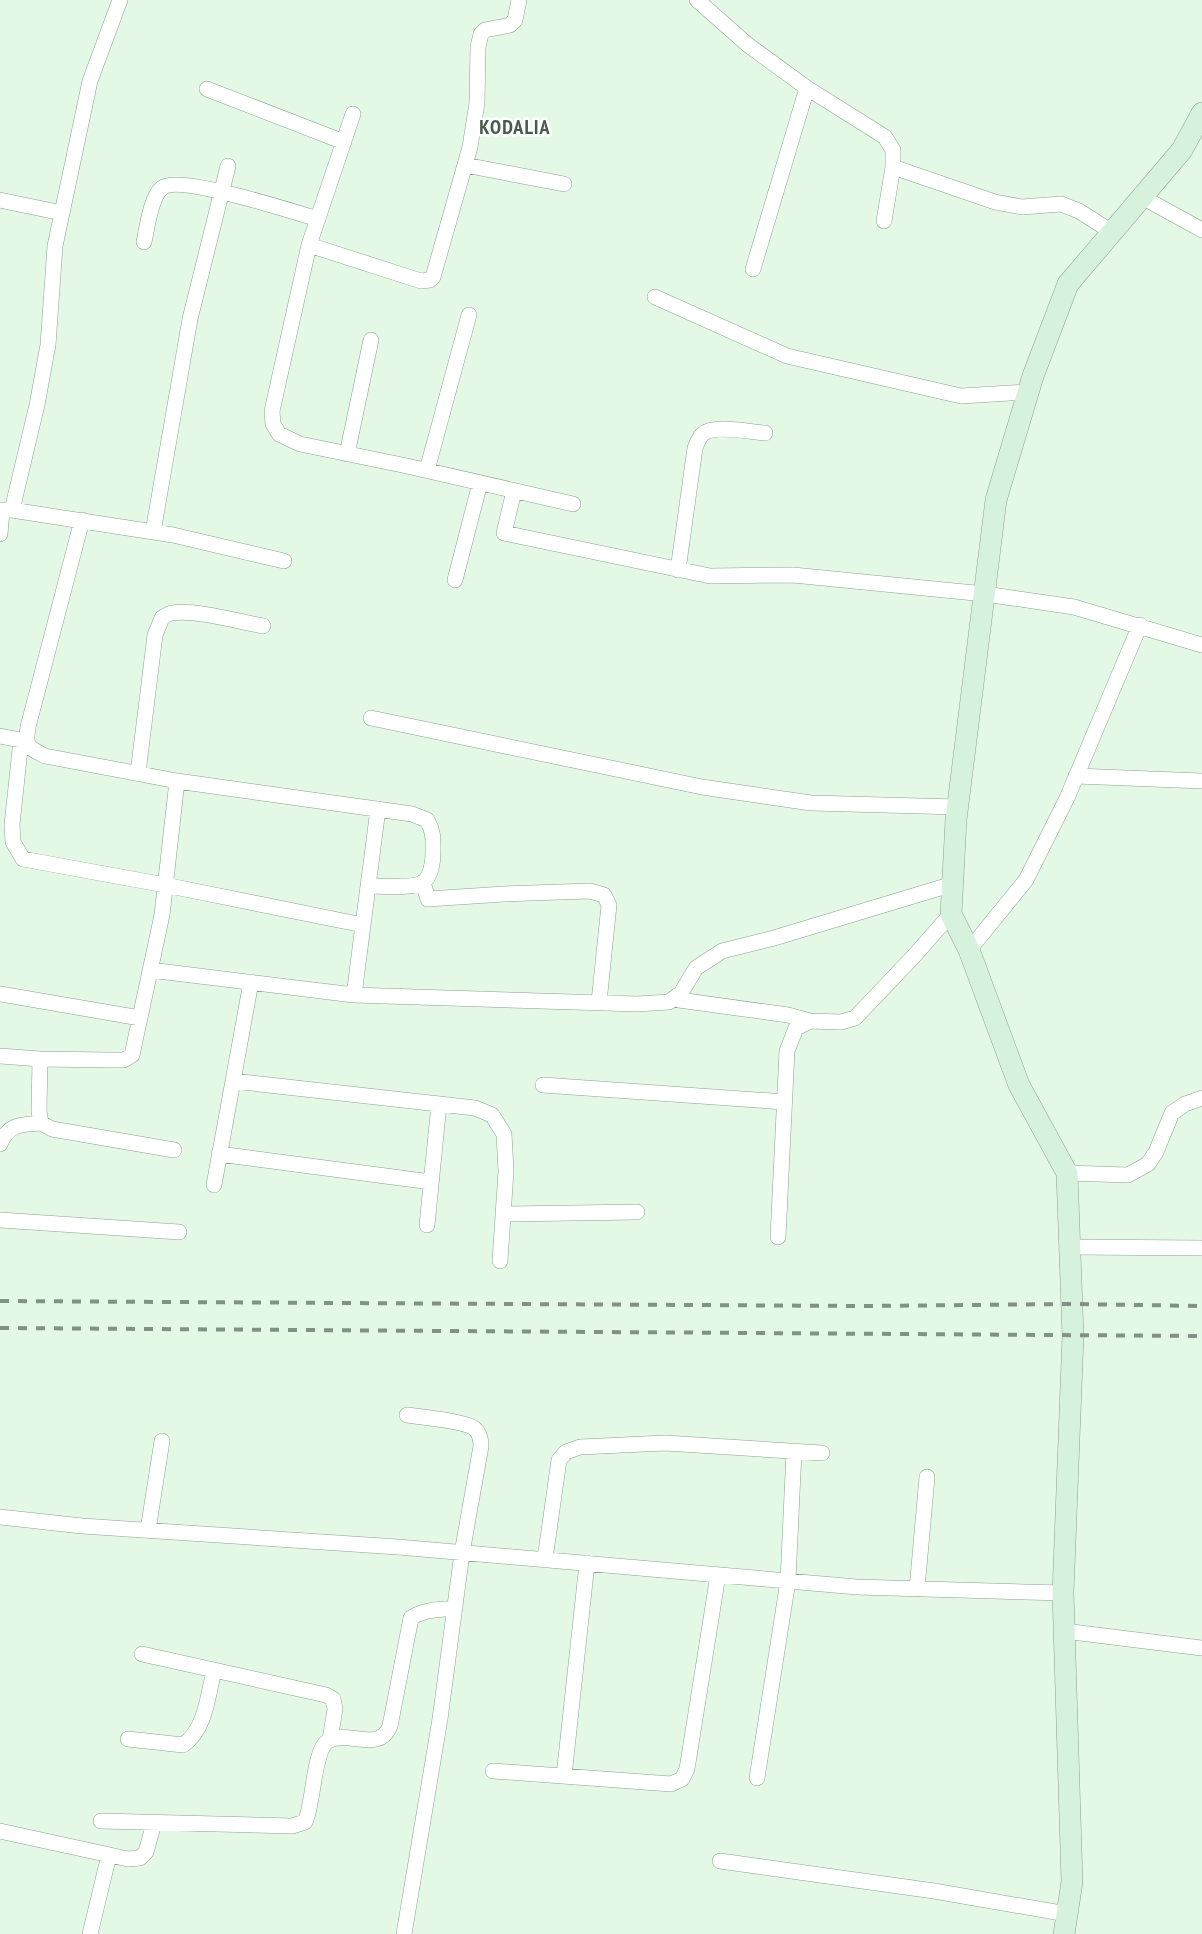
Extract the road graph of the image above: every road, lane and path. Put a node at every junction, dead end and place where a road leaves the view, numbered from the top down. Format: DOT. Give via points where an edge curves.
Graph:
graph roads {
  1 [pos="120,0"];
  2 [pos="519,0"];
  3 [pos="704,3"];
  4 [pos="807,88"];
  5 [pos="207,89"];
  6 [pos="1202,113"];
  7 [pos="353,114"];
  8 [pos="344,142"];
  9 [pos="465,165"];
  10 [pos="228,166"];
  11 [pos="893,167"];
  12 [pos="564,184"];
  13 [pos="221,192"];
  14 [pos="1142,197"];
  15 [pos="0,200"];
  16 [pos="62,213"];
  17 [pos="318,219"];
  18 [pos="884,221"];
  19 [pos="1202,230"];
  20 [pos="1112,232"];
  21 [pos="144,242"];
  22 [pos="309,245"];
  23 [pos="753,269"];
  24 [pos="655,298"];
  25 [pos="469,315"];
  26 [pos="371,340"];
  27 [pos="1028,392"];
  28 [pos="765,433"];
  29 [pos="347,454"];
  30 [pos="427,470"];
  31 [pos="480,483"];
  32 [pos="514,491"];
  33 [pos="573,504"];
  34 [pos="5,510"];
  35 [pos="82,520"];
  36 [pos="153,532"];
  37 [pos="0,534"];
  38 [pos="284,560"];
  39 [pos="678,570"];
  40 [pos="455,580"];
  41 [pos="984,594"];
  42 [pos="1140,625"];
  43 [pos="263,626"];
  44 [pos="1202,645"];
  45 [pos="371,718"];
  46 [pos="0,736"];
  47 [pos="23,741"];
  48 [pos="138,773"];
  49 [pos="1076,776"];
  50 [pos="177,781"];
  51 [pos="1202,782"];
  52 [pos="958,807"];
  53 [pos="378,810"];
  54 [pos="423,883"];
  55 [pos="953,884"];
  56 [pos="165,885"];
  57 [pos="368,886"];
  58 [pos="951,914"];
  59 [pos="363,925"];
  60 [pos="969,950"];
  61 [pos="150,970"];
  62 [pos="251,982"];
  63 [pos="0,994"];
  64 [pos="354,995"];
  65 [pos="676,998"];
  66 [pos="598,1002"];
  67 [pos="140,1018"];
  68 [pos="810,1021"];
  69 [pos="0,1056"];
  70 [pos="40,1059"];
  71 [pos="233,1081"];
  72 [pos="543,1085"];
  73 [pos="1202,1098"];
  74 [pos="785,1102"];
  75 [pos="439,1104"];
  76 [pos="41,1122"];
  77 [pos="0,1144"];
  78 [pos="174,1150"];
  79 [pos="219,1154"];
  80 [pos="1066,1173"];
  81 [pos="431,1182"];
  82 [pos="214,1185"];
  83 [pos="636,1212"];
  84 [pos="503,1214"];
  85 [pos="0,1220"];
  86 [pos="427,1225"];
  87 [pos="179,1232"];
  88 [pos="778,1237"];
  89 [pos="1070,1247"];
  90 [pos="1202,1248"];
  91 [pos="500,1261"];
  92 [pos="407,1415"];
  93 [pos="162,1441"];
  94 [pos="794,1451"];
  95 [pos="822,1453"];
  96 [pos="927,1476"];
  97 [pos="0,1517"];
  98 [pos="148,1530"];
  99 [pos="462,1554"];
  100 [pos="545,1559"];
  101 [pos="587,1563"];
  102 [pos="718,1575"];
  103 [pos="788,1581"];
  104 [pos="917,1589"];
  105 [pos="1063,1593"];
  106 [pos="455,1608"];
  107 [pos="1064,1631"];
  108 [pos="1202,1648"];
  109 [pos="142,1654"];
  110 [pos="214,1670"];
  111 [pos="128,1739"];
  112 [pos="330,1740"];
  113 [pos="493,1772"];
  114 [pos="564,1776"];
  115 [pos="757,1778"];
  116 [pos="101,1821"];
  117 [pos="154,1823"];
  118 [pos="0,1831"];
  119 [pos="109,1855"];
  120 [pos="720,1861"];
  121 [pos="1065,1924"];
  122 [pos="90,1934"];
  123 [pos="404,1934"];
  1 -- 16 [label="street" via="90,81"];
  2 -- 9 [label="street" via="515,20 510,25 481,34 477,103"];
  3 -- 4 [label="street" via="748,45"];
  4 -- 11 [label="street" via="885,137 893,150"];
  4 -- 23 [label="street"];
  5 -- 8 [label="street"];
  6 -- 14 [label="main road" via="1182,150"];
  7 -- 8 [label="street"];
  8 -- 17 [label="street"];
  9 -- 12 [label="street"];
  9 -- 22 [label="street" via="438,264 430,280 422,281"];
  10 -- 13 [label="street"];
  11 -- 18 [label="street"];
  11 -- 20 [label="street" via="995,202 1022,207 1061,204 1079,211"];
  13 -- 17 [label="street"];
  13 -- 21 [label="street" via="187,185 162,187 155,197"];
  13 -- 36 [label="street" via="190,319"];
  14 -- 19 [label="street"];
  14 -- 20 [label="main road"];
  15 -- 16 [label="street"];
  16 -- 34 [label="street" via="55,246 48,345 37,405"];
  17 -- 22 [label="street"];
  20 -- 27 [label="main road" via="1068,284"];
  22 -- 29 [label="street" via="272,411 273,424 279,434 300,444"];
  24 -- 27 [label="street" via="788,356 961,396"];
  25 -- 30 [label="street"];
  26 -- 29 [label="street"];
  27 -- 41 [label="main road" via="996,500"];
  28 -- 39 [label="street" via="723,429 702,434 695,448"];
  29 -- 30 [label="street"];
  30 -- 31 [label="street"];
  31 -- 32 [label="street"];
  31 -- 40 [label="street"];
  32 -- 33 [label="street"];
  32 -- 39 [label="street" via="504,533"];
  34 -- 35 [label="street"];
  34 -- 37 [label="street"];
  35 -- 36 [label="street"];
  35 -- 47 [label="street"];
  36 -- 38 [label="street"];
  39 -- 41 [label="street" via="710,576 793,575"];
  41 -- 42 [label="street" via="1074,607"];
  41 -- 52 [label="main road"];
  42 -- 44 [label="street"];
  42 -- 49 [label="street"];
  43 -- 48 [label="street" via="181,612 162,618 155,635"];
  45 -- 52 [label="street" via="702,787 811,803"];
  46 -- 47 [label="street"];
  47 -- 48 [label="street" via="45,756"];
  47 -- 56 [label="street" via="12,825 13,842 23,859"];
  48 -- 50 [label="street"];
  49 -- 51 [label="street"];
  49 -- 60 [label="street" via="1026,880"];
  50 -- 53 [label="street"];
  50 -- 56 [label="street"];
  52 -- 55 [label="main road"];
  53 -- 54 [label="street" via="412,814 427,820 432,830 433,861"];
  53 -- 57 [label="street"];
  54 -- 57 [label="street"];
  54 -- 66 [label="street" via="428,899 590,891 604,895 609,905"];
  55 -- 58 [label="main road"];
  55 -- 65 [label="street" via="722,952 696,968"];
  56 -- 59 [label="street"];
  56 -- 61 [label="street"];
  57 -- 59 [label="street"];
  58 -- 60 [label="main road"];
  58 -- 68 [label="street" via="855,1018 841,1022"];
  59 -- 64 [label="street"];
  60 -- 80 [label="main road" via="1019,1085"];
  61 -- 62 [label="street"];
  61 -- 67 [label="street"];
  62 -- 64 [label="street"];
  62 -- 71 [label="street"];
  63 -- 67 [label="street"];
  64 -- 66 [label="street"];
  65 -- 66 [label="street" via="637,1004"];
  65 -- 68 [label="street"];
  67 -- 70 [label="street" via="132,1055 124,1060"];
  68 -- 74 [label="street" via="796,1028 787,1051"];
  69 -- 70 [label="street"];
  70 -- 76 [label="street"];
  71 -- 75 [label="street"];
  71 -- 79 [label="street"];
  72 -- 74 [label="street"];
  73 -- 80 [label="street" via="1172,1113 1148,1164 1128,1175"];
  74 -- 88 [label="street"];
  75 -- 81 [label="street"];
  75 -- 84 [label="street" via="475,1108 492,1115 504,1134"];
  76 -- 77 [label="street" via="13,1126 4,1134"];
  76 -- 78 [label="street" via="52,1129"];
  79 -- 81 [label="street"];
  79 -- 82 [label="street"];
  80 -- 89 [label="main road"];
  81 -- 86 [label="street"];
  83 -- 84 [label="street"];
  84 -- 91 [label="street"];
  85 -- 87 [label="street"];
  89 -- 90 [label="street"];
  89 -- 105 [label="main road" via="1073,1336"];
  92 -- 99 [label="street" via="473,1428 481,1437"];
  93 -- 98 [label="street"];
  94 -- 95 [label="street"];
  94 -- 100 [label="street" via="665,1443 580,1447 566,1452 559,1460"];
  94 -- 103 [label="street"];
  96 -- 104 [label="street"];
  97 -- 98 [label="street"];
  98 -- 99 [label="street"];
  99 -- 100 [label="street"];
  99 -- 106 [label="street"];
  100 -- 101 [label="street"];
  101 -- 102 [label="street"];
  101 -- 114 [label="street"];
  102 -- 103 [label="street"];
  102 -- 114 [label="street" via="687,1769 682,1779 671,1784"];
  103 -- 104 [label="street"];
  103 -- 115 [label="street"];
  104 -- 105 [label="street"];
  105 -- 107 [label="main road"];
  106 -- 112 [label="street" via="418,1613 411,1618 387,1735 380,1739"];
  106 -- 123 [label="street"];
  107 -- 108 [label="street"];
  107 -- 121 [label="main road" via="1072,1882"];
  109 -- 110 [label="street"];
  110 -- 111 [label="street" via="199,1729 190,1740 183,1745"];
  110 -- 112 [label="street" via="326,1695 333,1700 335,1709"];
  112 -- 117 [label="street" via="322,1746 305,1822 292,1826"];
  113 -- 114 [label="street"];
  116 -- 117 [label="street"];
  117 -- 119 [label="street" via="146,1852 140,1858"];
  118 -- 119 [label="street"];
  119 -- 122 [label="street"];
  120 -- 121 [label="street" via="934,1891"];
}
